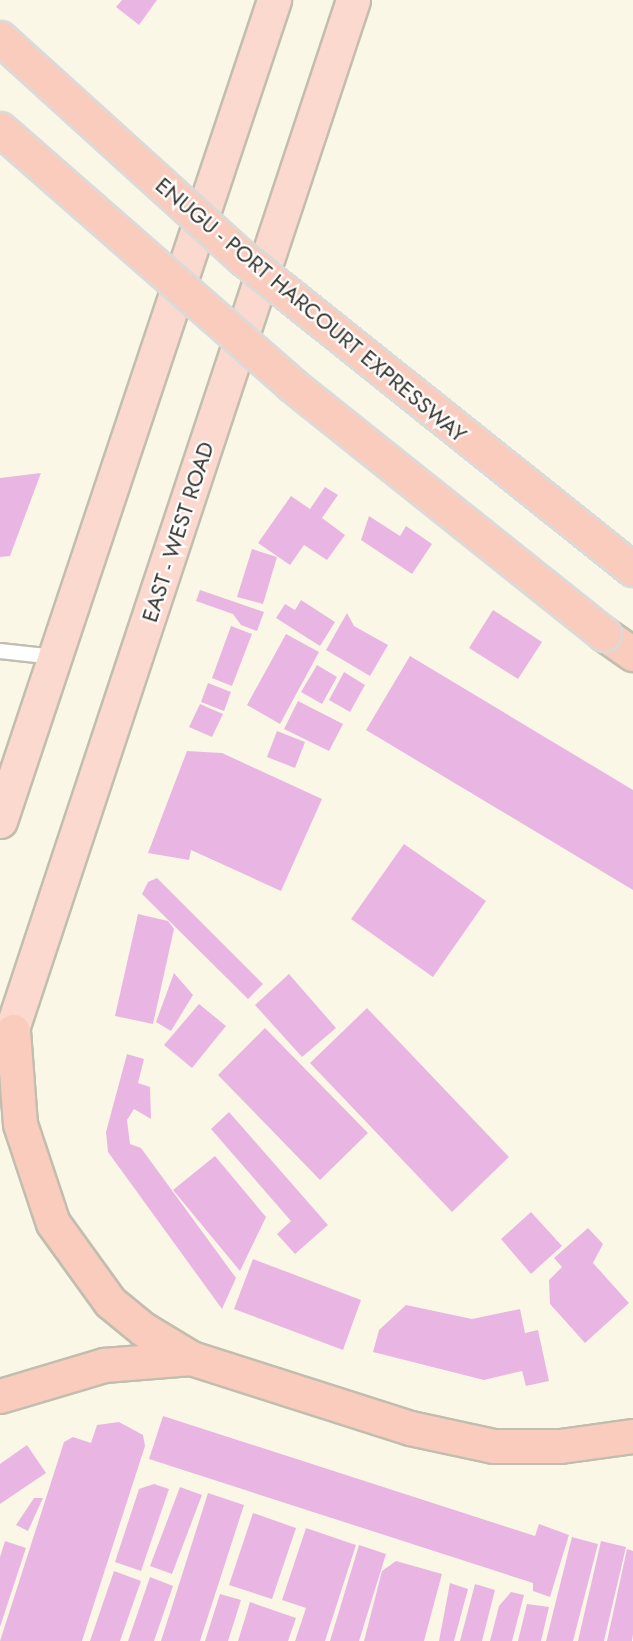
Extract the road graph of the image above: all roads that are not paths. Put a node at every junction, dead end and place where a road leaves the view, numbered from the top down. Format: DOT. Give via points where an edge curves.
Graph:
graph roads {
  1 [pos="273,0"];
  2 [pos="353,0"];
  3 [pos="0,38"];
  4 [pos="0,129"];
  5 [pos="633,569"];
  6 [pos="0,651"];
  7 [pos="633,654"];
  8 [pos="54,657"];
  9 [pos="0,821"];
  10 [pos="13,1031"];
  11 [pos="0,1064"];
  12 [pos="191,1358"];
  13 [pos="0,1396"];
  14 [pos="633,1436"];
  1 -- 8 [label="main road"];
  2 -- 10 [label="main road, EAST - WEST ROAD"];
  3 -- 5 [label="highway, ENUGU - PORT HARCOURT EXPRESSWAY, bridge" via="253,267"];
  4 -- 7 [label="highway, bridge" via="292,386"];
  6 -- 8 [label="lane"];
  8 -- 9 [label="main road"];
  10 -- 11 [label="main road, EAST - WEST ROAD"];
  10 -- 12 [label="highway" via="20,1124 53,1223 110,1302"];
  12 -- 13 [label="highway" via="104,1365"];
  12 -- 14 [label="highway" via="410,1428 494,1446 560,1446"];
}
